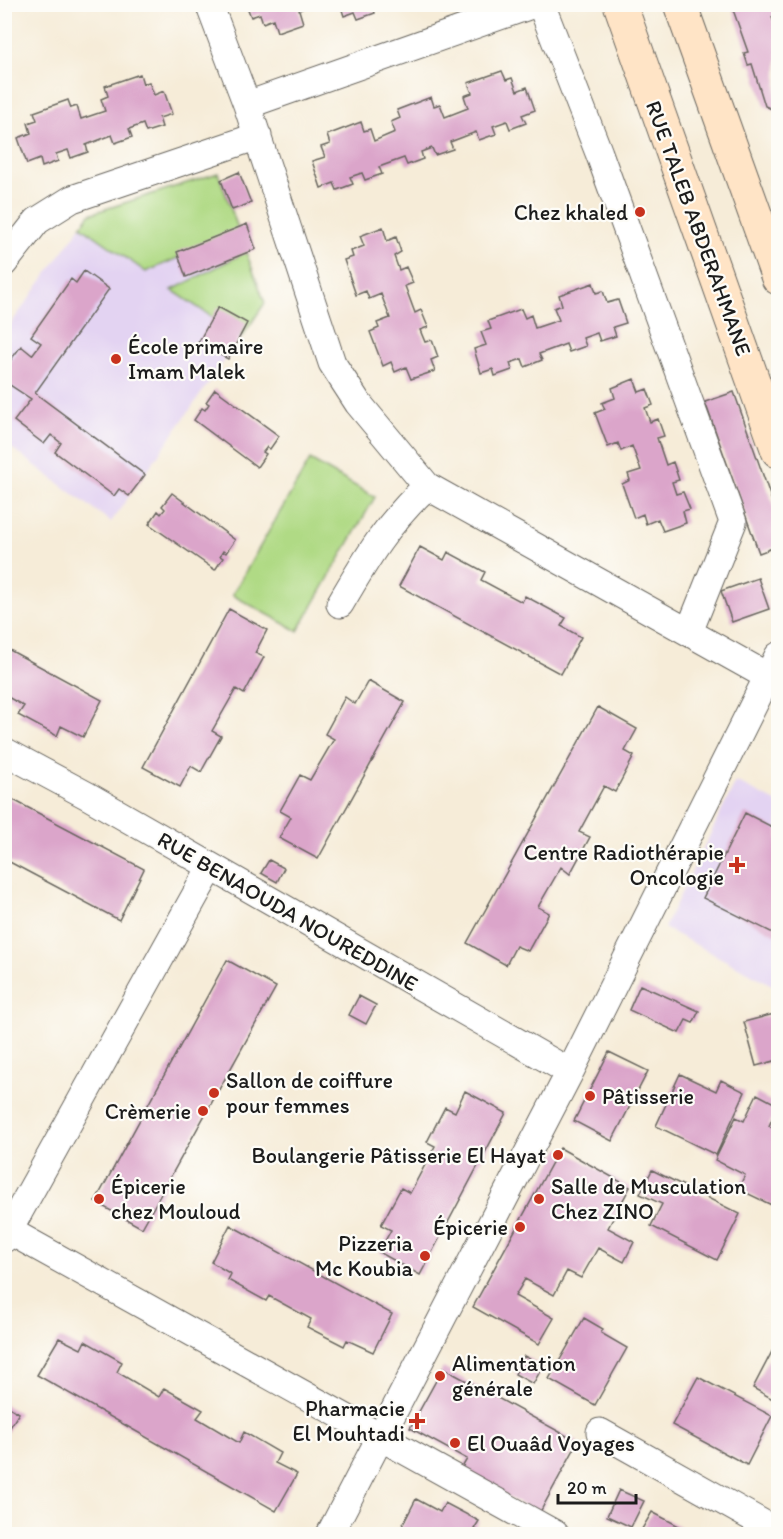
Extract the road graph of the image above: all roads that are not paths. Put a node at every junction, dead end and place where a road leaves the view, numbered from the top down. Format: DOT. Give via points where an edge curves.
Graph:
graph roads {
  1 [pos="210,4"];
  2 [pos="534,4"];
  3 [pos="541,4"];
  4 [pos="620,4"];
  5 [pos="680,4"];
  6 [pos="247,105"];
  7 [pos="258,136"];
  8 [pos="4,262"];
  9 [pos="778,278"];
  10 [pos="778,451"];
  11 [pos="427,486"];
  12 [pos="339,604"];
  13 [pos="689,632"];
  14 [pos="773,666"];
  15 [pos="4,751"];
  16 [pos="211,867"];
  17 [pos="570,1072"];
  18 [pos="6,1232"];
  19 [pos="600,1432"];
  20 [pos="380,1438"];
  21 [pos="778,1532"];
  22 [pos="330,1534"];
  23 [pos="555,1534"];
  1 -- 6 [label="street"];
  2 -- 6 [label="street"];
  3 -- 13 [label="street" via="733,522"];
  4 -- 10 [label="main road, RUE TALEB ABDERAHMANE"];
  5 -- 9 [label="main road"];
  6 -- 7 [label="street"];
  7 -- 8 [label="street" via="72,199 37,221"];
  7 -- 11 [label="street" via="332,363 358,403"];
  11 -- 12 [label="street" via="382,533"];
  11 -- 13 [label="street"];
  13 -- 14 [label="street"];
  14 -- 17 [label="street"];
  15 -- 16 [label="street, RUE BENAOUDA NOUREDDINE"];
  16 -- 17 [label="street, RUE BENAOUDA NOUREDDINE"];
  16 -- 18 [label="street"];
  17 -- 20 [label="street"];
  18 -- 20 [label="street"];
  19 -- 21 [label="street"];
  20 -- 22 [label="street"];
  20 -- 23 [label="street"];
}
